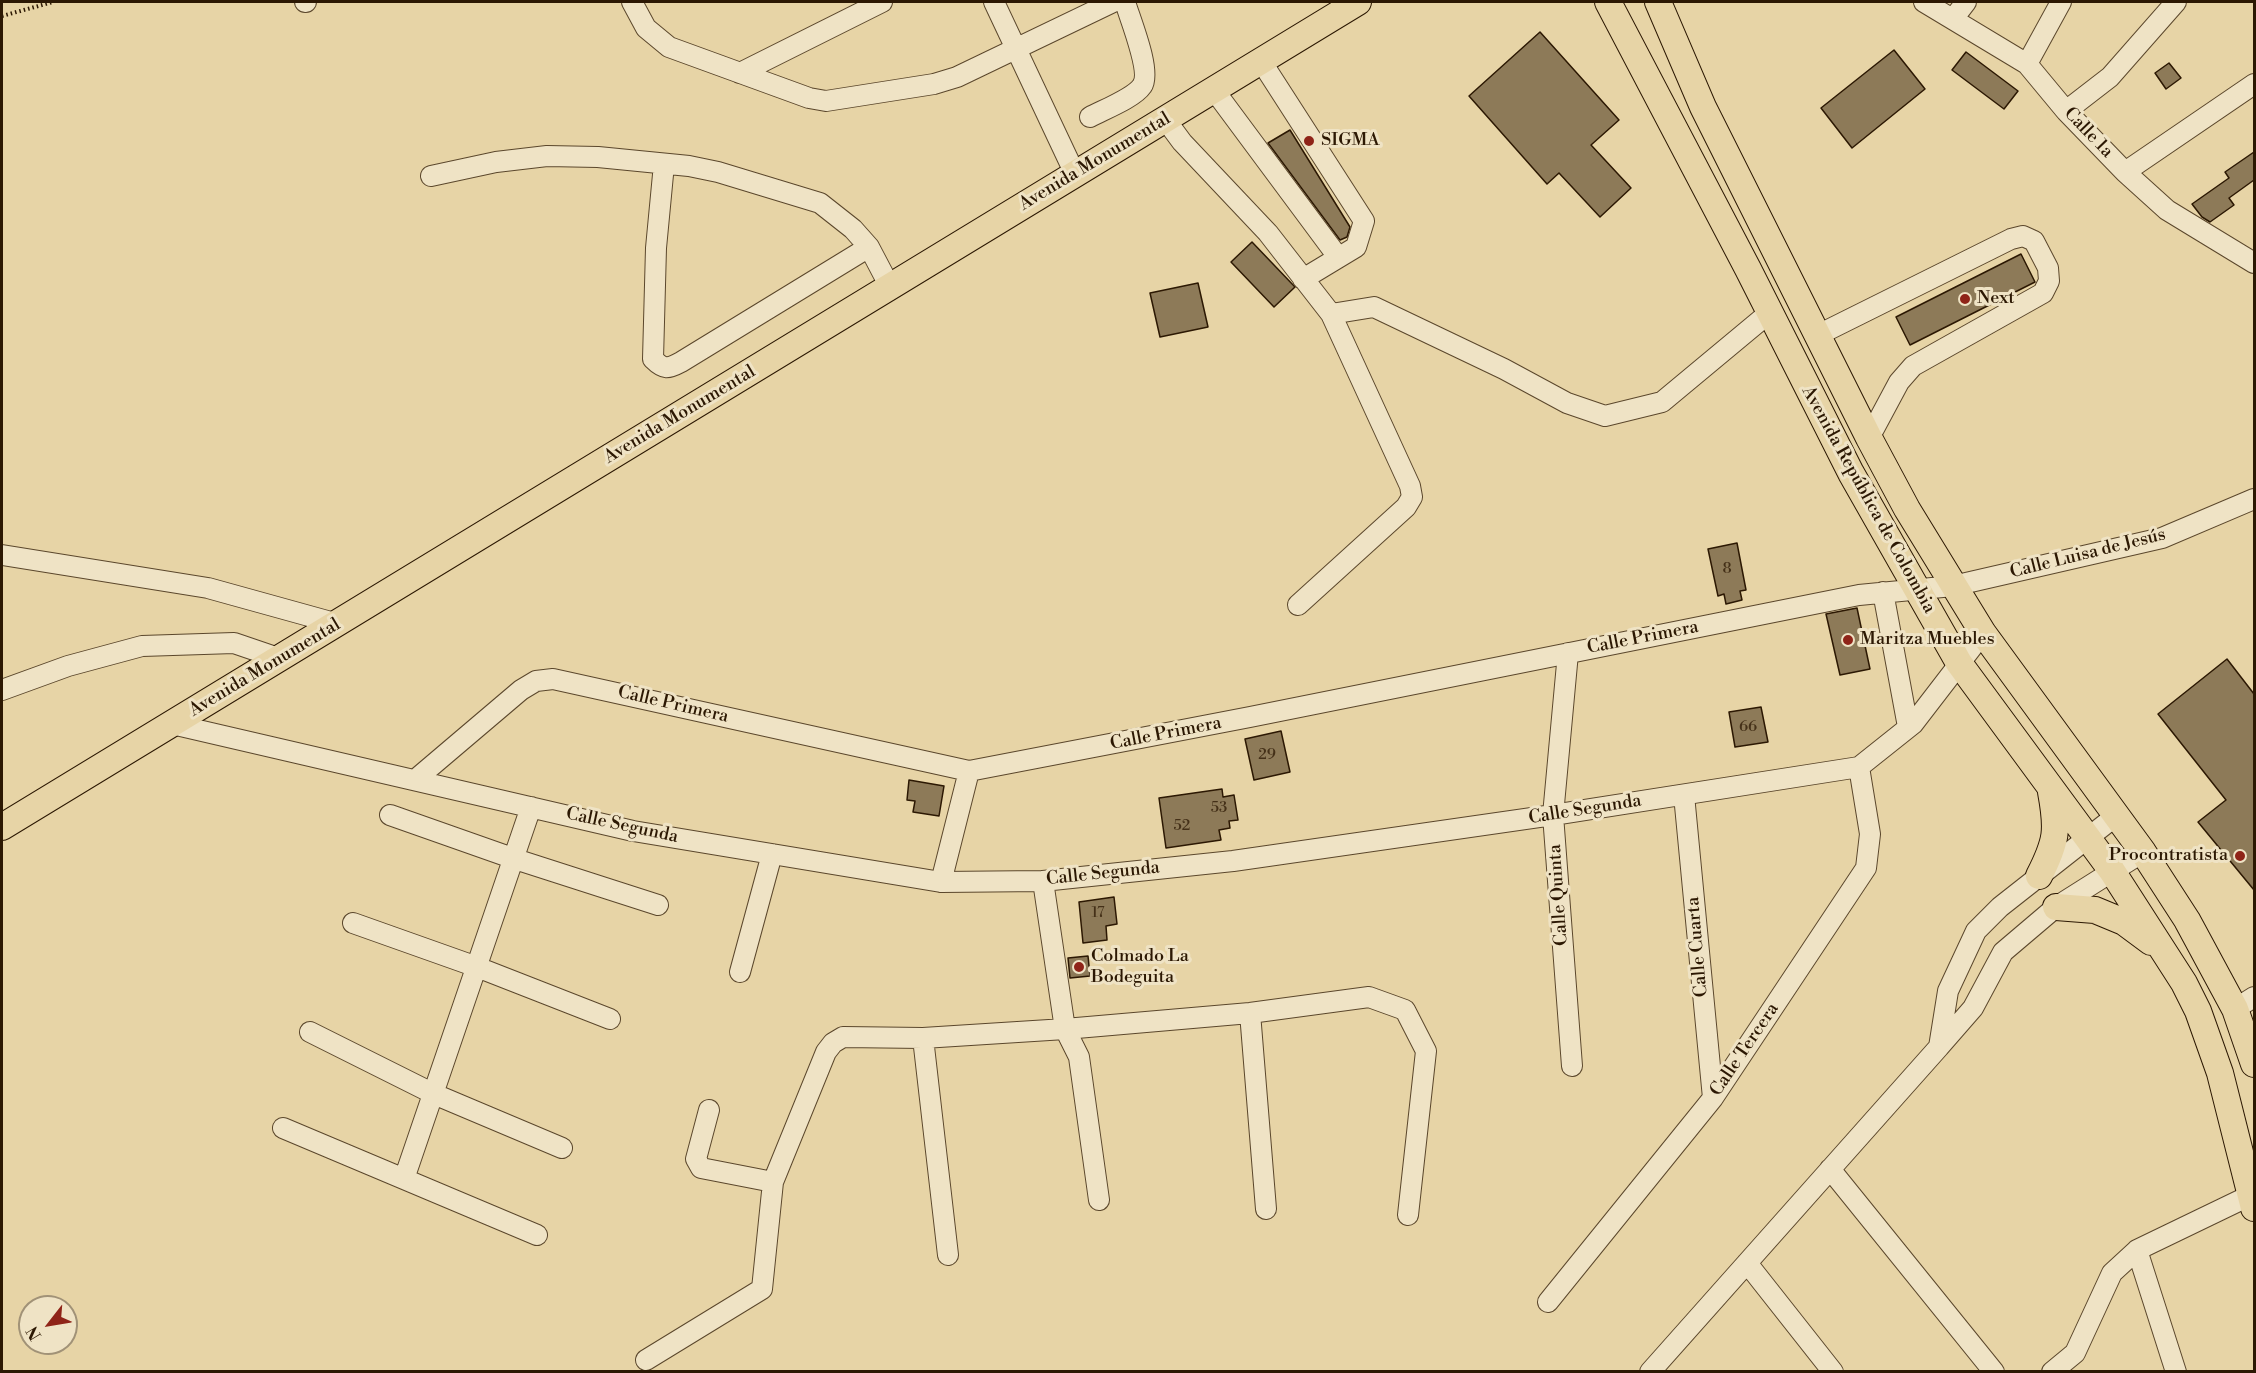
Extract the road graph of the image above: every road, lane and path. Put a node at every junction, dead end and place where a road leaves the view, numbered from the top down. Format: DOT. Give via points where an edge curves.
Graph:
graph roads {
  1 [pos="53,2"];
  2 [pos="632,2"];
  3 [pos="882,2"];
  4 [pos="994,2"];
  5 [pos="1113,2"];
  6 [pos="1125,2"];
  7 [pos="1608,2"];
  8 [pos="1658,2"];
  9 [pos="1924,2"];
  10 [pos="1966,2"];
  11 [pos="2061,2"];
  12 [pos="2176,2"];
  13 [pos="1351,3"];
  14 [pos="857,6"];
  15 [pos="2,16"];
  16 [pos="1953,19"];
  17 [pos="1016,48"];
  18 [pos="1261,61"];
  19 [pos="2026,64"];
  20 [pos="740,73"];
  21 [pos="2254,84"];
  22 [pos="1214,90"];
  23 [pos="2066,111"];
  24 [pos="1090,117"];
  25 [pos="1165,119"];
  26 [pos="664,164"];
  27 [pos="2125,172"];
  28 [pos="1075,174"];
  29 [pos="431,176"];
  30 [pos="869,247"];
  31 [pos="1338,257"];
  32 [pos="2254,262"];
  33 [pos="1303,279"];
  34 [pos="890,287"];
  35 [pos="1769,313"];
  36 [pos="1331,314"];
  37 [pos="1818,335"];
  38 [pos="1853,407"];
  39 [pos="1824,423"];
  40 [pos="1869,438"];
  41 [pos="2254,499"];
  42 [pos="2,555"];
  43 [pos="1953,586"];
  44 [pos="1916,589"];
  45 [pos="1883,592"];
  46 [pos="1298,605"];
  47 [pos="338,624"];
  48 [pos="1983,633"];
  49 [pos="1568,653"];
  50 [pos="278,658"];
  51 [pos="1959,663"];
  52 [pos="2,690"];
  53 [pos="172,724"];
  54 [pos="1908,727"];
  55 [pos="1859,767"];
  56 [pos="969,771"];
  57 [pos="415,780"];
  58 [pos="2050,785"];
  59 [pos="1684,795"];
  60 [pos="531,807"];
  61 [pos="390,815"];
  62 [pos="2116,815"];
  63 [pos="1553,816"];
  64 [pos="2,827"];
  65 [pos="2087,838"];
  66 [pos="2143,852"];
  67 [pos="772,854"];
  68 [pos="515,859"];
  69 [pos="2112,871"];
  70 [pos="2039,876"];
  71 [pos="1043,881"];
  72 [pos="941,882"];
  73 [pos="658,904"];
  74 [pos="2056,907"];
  75 [pos="353,923"];
  76 [pos="1976,931"];
  77 [pos="2003,952"];
  78 [pos="2170,960"];
  79 [pos="477,967"];
  80 [pos="740,972"];
  81 [pos="2245,1003"];
  82 [pos="1250,1013"];
  83 [pos="610,1019"];
  84 [pos="1065,1029"];
  85 [pos="310,1032"];
  86 [pos="923,1038"];
  87 [pos="1939,1047"];
  88 [pos="2254,1064"];
  89 [pos="1572,1066"];
  90 [pos="434,1094"];
  91 [pos="1713,1098"];
  92 [pos="709,1110"];
  93 [pos="283,1128"];
  94 [pos="562,1148"];
  95 [pos="1830,1169"];
  96 [pos="404,1179"];
  97 [pos="774,1182"];
  98 [pos="1099,1200"];
  99 [pos="2253,1201"];
  100 [pos="1266,1209"];
  101 [pos="1408,1215"];
  102 [pos="537,1235"];
  103 [pos="2138,1250"];
  104 [pos="948,1255"];
  105 [pos="1748,1263"];
  106 [pos="1548,1302"];
  107 [pos="646,1360"];
  108 [pos="1656,1370"];
  109 [pos="1833,1371"];
  110 [pos="1994,1371"];
  111 [pos="2052,1371"];
  112 [pos="2175,1371"];
  1 -- 15 [label="path"];
  2 -- 20 [label="street" via="638,17 669,47"];
  3 -- 14 [label="street"];
  4 -- 17 [label="street"];
  5 -- 17 [label="street"];
  6 -- 24 [label="street" via="1144,66 1144,82 1134,93"];
  7 -- 35 [label="main road, Avenida República de Colombia"];
  8 -- 37 [label="main road, Avenida República de Colombia" via="1703,107"];
  9 -- 16 [label="street, Calle 1a"];
  10 -- 16 [label="street"];
  11 -- 19 [label="street"];
  12 -- 23 [label="street" via="2110,77"];
  13 -- 18 [label="main road, Avenida Monumental"];
  14 -- 20 [label="street"];
  16 -- 19 [label="street, Calle 1a"];
  17 -- 20 [label="street" via="934,84 826,101"];
  17 -- 28 [label="street"];
  18 -- 22 [label="main road, Avenida Monumental"];
  18 -- 31 [label="street" via="1364,221 1356,247"];
  19 -- 23 [label="street, Calle 1a"];
  21 -- 27 [label="street"];
  22 -- 25 [label="main road, Avenida Monumental"];
  22 -- 31 [label="street"];
  23 -- 27 [label="street, Calle 1a"];
  25 -- 28 [label="main road, Avenida Monumental"];
  25 -- 33 [label="street" via="1268,233"];
  26 -- 29 [label="street" via="547,156"];
  26 -- 30 [label="street" via="718,172 820,203 854,229"];
  26 -- 30 [label="street" via="656,248 653,359 661,367 668,369 681,362"];
  27 -- 32 [label="street, Calle 1a" via="2167,210"];
  28 -- 34 [label="main road, Avenida Monumental"];
  30 -- 34 [label="street"];
  31 -- 33 [label="street"];
  33 -- 36 [label="street"];
  34 -- 47 [label="main road, Avenida Monumental"];
  35 -- 36 [label="street" via="1662,402 1605,416 1567,403 1374,307"];
  35 -- 39 [label="main road, Avenida República de Colombia"];
  36 -- 46 [label="street" via="1412,497 1406,507"];
  37 -- 38 [label="main road, Avenida República de Colombia"];
  37 -- 40 [label="street" via="2011,239 2023,236 2034,242 2048,268 2049,281 2043,293 1913,366 1899,382"];
  38 -- 39 [label="main road"];
  38 -- 40 [label="main road, Avenida República de Colombia"];
  39 -- 44 [label="main road, Avenida República de Colombia"];
  40 -- 43 [label="main road, Avenida República de Colombia"];
  41 -- 43 [label="street, Calle Luisa de Jesús" via="2162,538"];
  42 -- 47 [label="street" via="208,588"];
  43 -- 44 [label="street, Calle Primera"];
  43 -- 48 [label="main road, Avenida República de Colombia"];
  44 -- 45 [label="street, Calle Primera"];
  44 -- 51 [label="main road, Avenida República de Colombia"];
  45 -- 49 [label="street, Calle Primera"];
  45 -- 54 [label="street"];
  47 -- 50 [label="main road, Avenida Monumental"];
  48 -- 51 [label="street"];
  48 -- 62 [label="main road, Avenida República de Colombia"];
  49 -- 56 [label="street, Calle Primera"];
  49 -- 63 [label="street, Calle Quinta"];
  50 -- 52 [label="street" via="234,643 142,646 68,666"];
  50 -- 53 [label="main road, Avenida Monumental"];
  51 -- 54 [label="street"];
  51 -- 58 [label="main road, Avenida República de Colombia"];
  53 -- 57 [label="street, Calle Segunda"];
  53 -- 64 [label="main road, Avenida Monumental"];
  54 -- 55 [label="street"];
  55 -- 59 [label="street, Calle Segunda"];
  55 -- 91 [label="street, Calle Tercera" via="1870,834 1866,868"];
  56 -- 57 [label="street, Calle Primera" via="553,678 536,681 521,690"];
  56 -- 72 [label="street"];
  57 -- 60 [label="street, Calle Segunda"];
  58 -- 65 [label="main road, Avenida República de Colombia"];
  58 -- 70 [label="main road" via="2056,832 2053,849"];
  59 -- 63 [label="street, Calle Segunda"];
  59 -- 91 [label="street, Calle Cuarta"];
  60 -- 67 [label="street, Calle Segunda" via="633,831"];
  60 -- 68 [label="street"];
  61 -- 68 [label="street"];
  62 -- 65 [label="street"];
  62 -- 66 [label="main road, Avenida República de Colombia"];
  63 -- 71 [label="street, Calle Segunda" via="1233,861"];
  63 -- 89 [label="street, Calle Quinta"];
  65 -- 69 [label="main road, Avenida República de Colombia"];
  65 -- 70 [label="street"];
  66 -- 69 [label="street"];
  66 -- 81 [label="main road, Avenida República de Colombia" via="2206,952"];
  67 -- 72 [label="street, Calle Segunda"];
  67 -- 80 [label="street"];
  68 -- 73 [label="street"];
  68 -- 79 [label="street"];
  69 -- 74 [label="street"];
  69 -- 78 [label="main road, Avenida República de Colombia"];
  70 -- 76 [label="street"];
  71 -- 72 [label="street, Calle Segunda"];
  71 -- 84 [label="street"];
  74 -- 77 [label="street"];
  74 -- 78 [label="main road" via="2095,910 2124,922"];
  75 -- 79 [label="street"];
  76 -- 77 [label="street"];
  76 -- 87 [label="street" via="1948,991"];
  77 -- 87 [label="street" via="1973,1008"];
  78 -- 99 [label="main road, Avenida República de Colombia" via="2209,1036"];
  79 -- 83 [label="street"];
  79 -- 90 [label="street"];
  81 -- 88 [label="main road, Avenida República de Colombia"];
  82 -- 84 [label="street"];
  82 -- 100 [label="street"];
  82 -- 101 [label="street" via="1369,997 1406,1010 1426,1051"];
  84 -- 86 [label="street"];
  84 -- 98 [label="street" via="1078,1057"];
  85 -- 90 [label="street"];
  86 -- 97 [label="street" via="843,1037 833,1043"];
  86 -- 104 [label="street"];
  87 -- 95 [label="street"];
  90 -- 94 [label="street"];
  90 -- 96 [label="street"];
  91 -- 106 [label="street, Calle Tercera"];
  92 -- 97 [label="street" via="697,1164"];
  93 -- 96 [label="street"];
  95 -- 105 [label="street"];
  95 -- 110 [label="street"];
  96 -- 102 [label="street"];
  97 -- 107 [label="street" via="762,1288"];
  99 -- 103 [label="street"];
  103 -- 111 [label="street" via="2112,1273 2075,1353"];
  103 -- 112 [label="street"];
  105 -- 108 [label="street"];
  105 -- 109 [label="street"];
}
